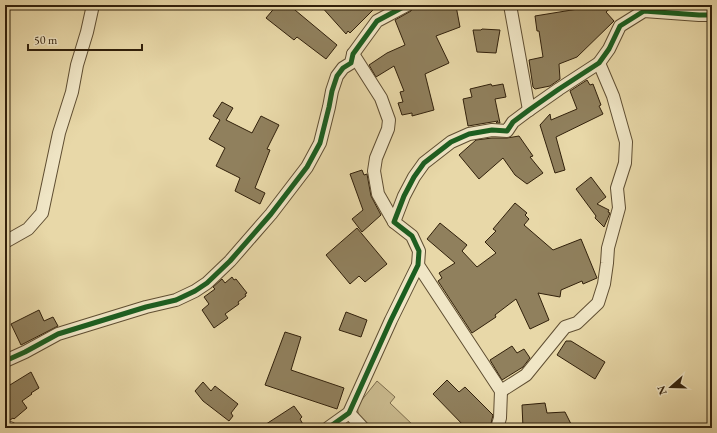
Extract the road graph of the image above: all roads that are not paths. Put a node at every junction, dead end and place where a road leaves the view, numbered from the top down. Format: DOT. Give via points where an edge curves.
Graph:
graph roads {
  1 [pos="93,5"];
  2 [pos="407,5"];
  3 [pos="510,5"];
  4 [pos="712,15"];
  5 [pos="352,54"];
  6 [pos="599,63"];
  7 [pos="529,110"];
  8 [pos="394,222"];
  9 [pos="5,242"];
  10 [pos="418,265"];
  11 [pos="5,361"];
  12 [pos="501,392"];
  13 [pos="349,413"];
  14 [pos="5,426"];
  15 [pos="10,428"];
  16 [pos="328,428"];
  17 [pos="363,428"];
  18 [pos="497,428"];
  1 -- 9 [label="street" via="72,92 59,133 42,212 28,229"];
  2 -- 5 [label="street" via="378,21"];
  3 -- 7 [label="street"];
  4 -- 6 [label="street" via="644,10 620,26"];
  5 -- 8 [label="street" via="381,98 389,120 374,171 378,194"];
  5 -- 11 [label="street" via="351,63 337,76 320,143 307,167 230,261 207,283 176,300 146,306 58,334"];
  6 -- 7 [label="street"];
  6 -- 12 [label="street" via="613,96 626,142 625,163 617,188 619,208 608,248 604,284 598,303 577,323 564,327 526,375"];
  7 -- 8 [label="street" via="513,122 507,131 492,130 469,134 451,142 424,163 404,196"];
  8 -- 10 [label="street" via="412,236 419,251"];
  10 -- 12 [label="street"];
  10 -- 13 [label="street"];
  12 -- 18 [label="street"];
  13 -- 16 [label="street"];
  13 -- 17 [label="street"];
  14 -- 15 [label="street"];
}
